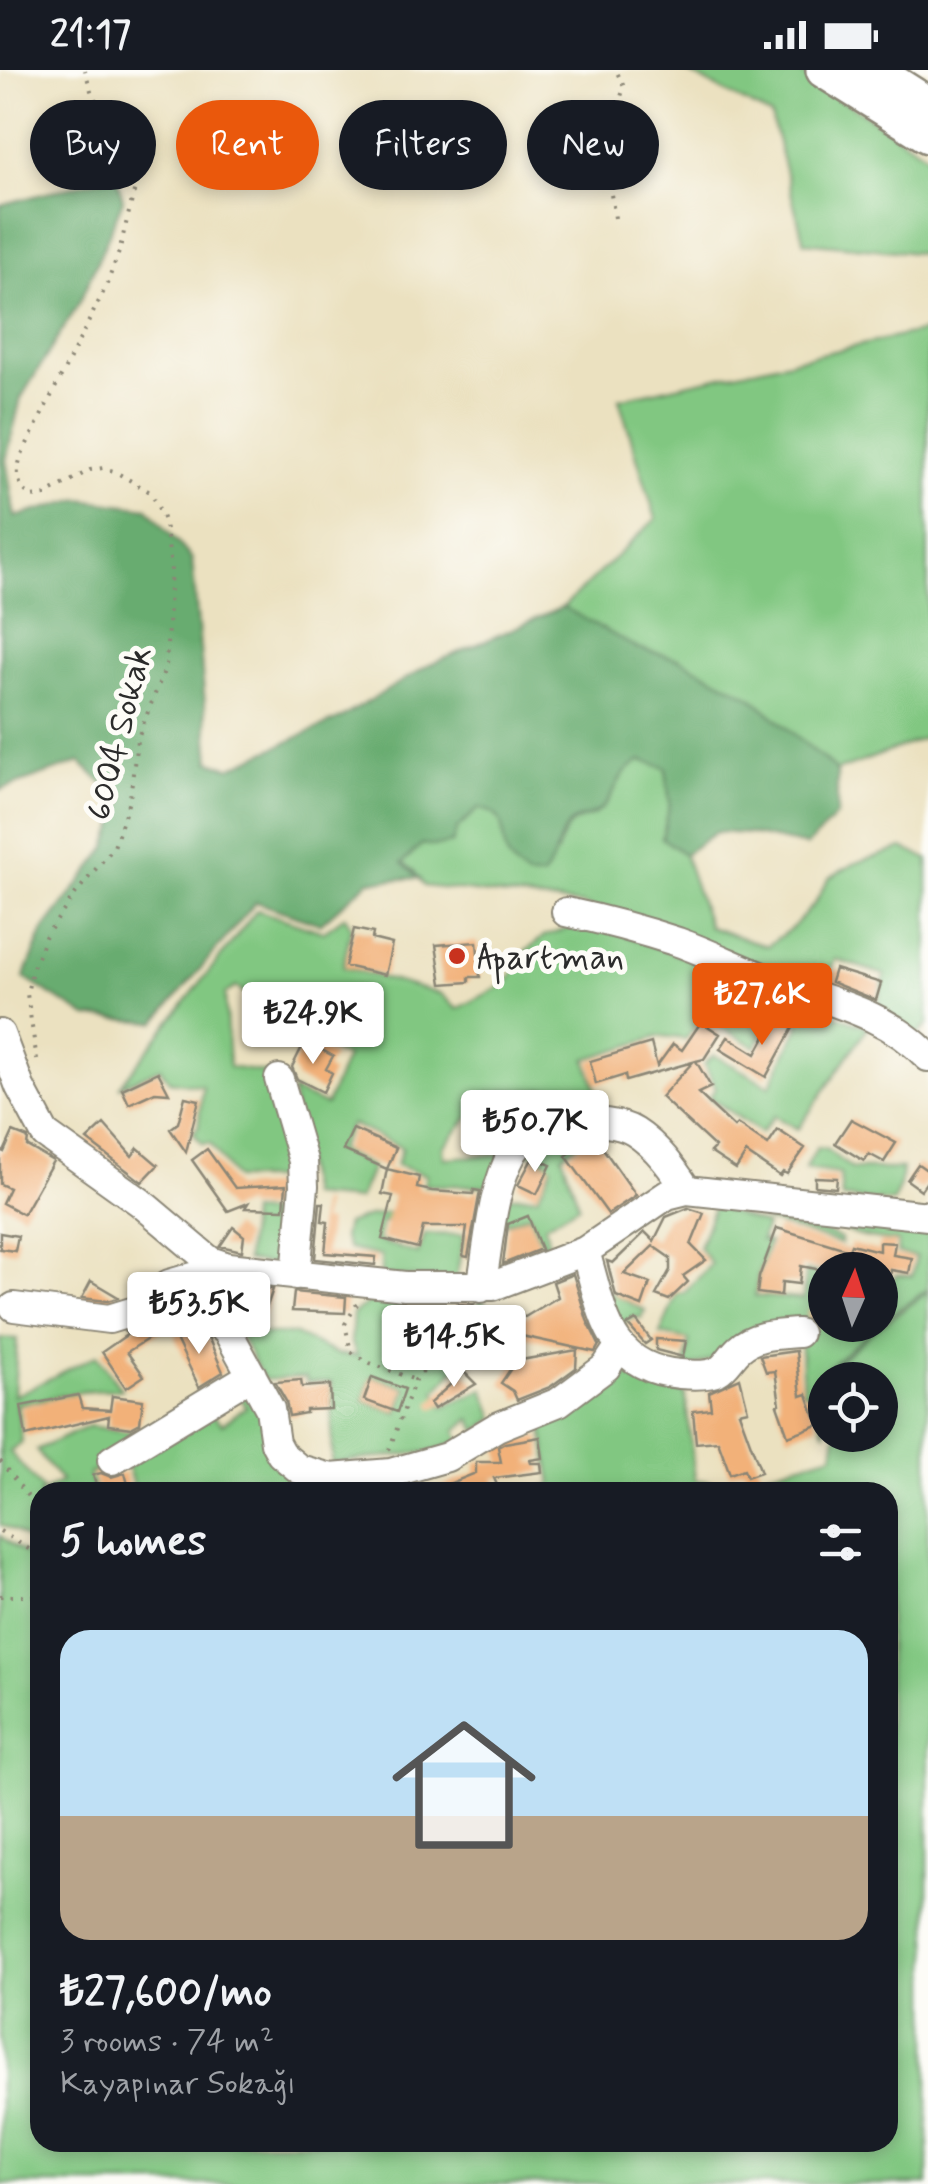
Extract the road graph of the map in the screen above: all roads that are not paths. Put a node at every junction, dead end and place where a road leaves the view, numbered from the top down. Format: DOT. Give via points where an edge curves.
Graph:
graph roads {
  1 [pos="824,70"];
  2 [pos="873,70"];
  3 [pos="928,105"];
  4 [pos="928,135"];
  5 [pos="566,912"];
  6 [pos="0,1034"];
  7 [pos="928,1057"];
  8 [pos="279,1079"];
  9 [pos="1,1108"];
  10 [pos="45,1133"];
  11 [pos="686,1190"];
  12 [pos="928,1216"];
  13 [pos="586,1250"];
  14 [pos="218,1265"];
  15 [pos="296,1276"];
  16 [pos="481,1288"];
  17 [pos="164,1291"];
  18 [pos="14,1306"];
  19 [pos="798,1333"];
  20 [pos="618,1347"];
  21 [pos="252,1375"];
  22 [pos="112,1460"];
  1 -- 4 [label="main road"];
  2 -- 3 [label="main road"];
  5 -- 7 [label="street" via="678,942 853,1008"];
  6 -- 10 [label="street"];
  8 -- 15 [label="street" via="303,1161"];
  9 -- 10 [label="street"];
  10 -- 14 [label="street"];
  11 -- 12 [label="street"];
  11 -- 13 [label="street" via="667,1195"];
  11 -- 16 [label="street" via="670,1164 629,1130 598,1124 538,1130 516,1147 502,1177"];
  13 -- 16 [label="street"];
  13 -- 20 [label="street"];
  14 -- 15 [label="street"];
  14 -- 17 [label="street"];
  15 -- 16 [label="street"];
  17 -- 18 [label="street" via="109,1319"];
  17 -- 21 [label="street" via="170,1311 224,1327"];
  19 -- 20 [label="street" via="749,1340 720,1371 693,1375 638,1364"];
  20 -- 21 [label="street" via="606,1367 559,1402 446,1457 342,1478 308,1473 281,1454 270,1409"];
  21 -- 22 [label="street"];
}
